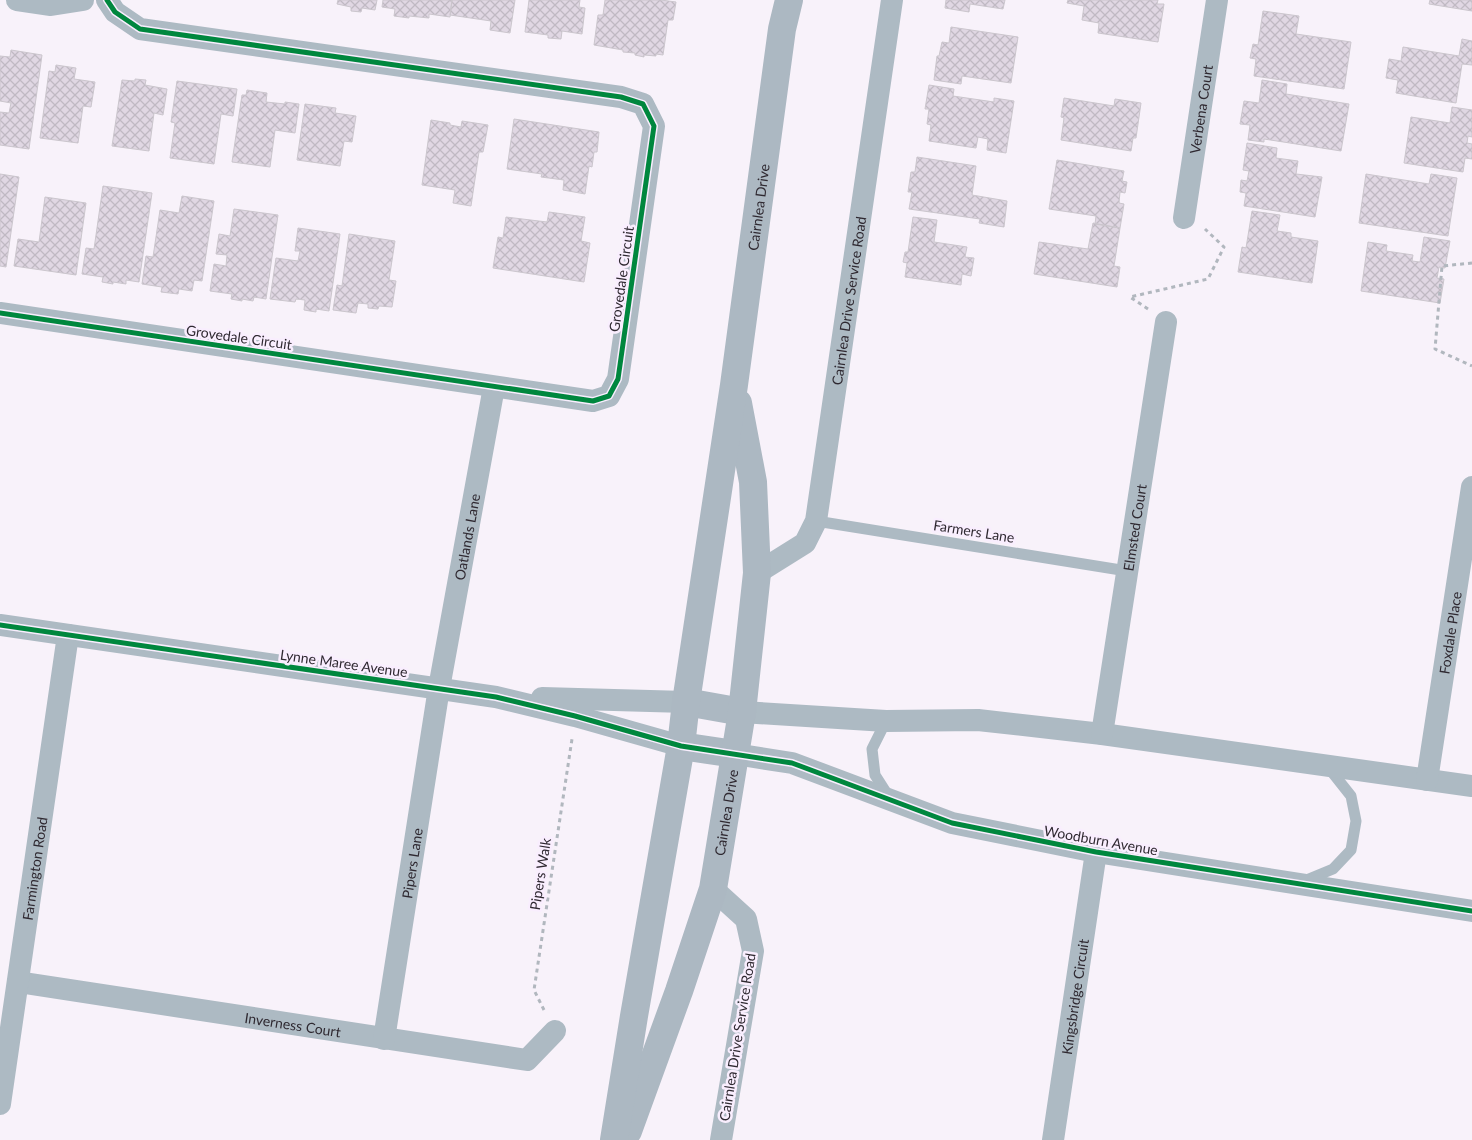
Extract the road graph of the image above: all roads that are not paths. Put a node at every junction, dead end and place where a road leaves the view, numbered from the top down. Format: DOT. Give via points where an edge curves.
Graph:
graph roads {
  1 [pos="17,0"];
  2 [pos="83,0"];
  3 [pos="107,0"];
  4 [pos="789,0"];
  5 [pos="797,0"];
  6 [pos="892,0"];
  7 [pos="1217,0"];
  8 [pos="782,29"];
  9 [pos="1184,214"];
  10 [pos="0,313"];
  11 [pos="1166,322"];
  12 [pos="734,385"];
  13 [pos="494,386"];
  14 [pos="1472,487"];
  15 [pos="816,521"];
  16 [pos="1127,571"];
  17 [pos="757,573"];
  18 [pos="0,625"];
  19 [pos="68,635"];
  20 [pos="439,688"];
  21 [pos="496,697"];
  22 [pos="686,702"];
  23 [pos="742,712"];
  24 [pos="886,720"];
  25 [pos="1102,734"];
  26 [pos="681,746"];
  27 [pos="735,754"];
  28 [pos="1327,766"];
  29 [pos="1427,780"];
  30 [pos="1472,786"];
  31 [pos="892,801"];
  32 [pos="1096,852"];
  33 [pos="1296,884"];
  34 [pos="713,889"];
  35 [pos="1472,911"];
  36 [pos="18,982"];
  37 [pos="555,1031"];
  38 [pos="384,1039"];
  39 [pos="0,1104"];
  40 [pos="614,1140"];
  41 [pos="625,1140"];
  42 [pos="721,1140"];
  43 [pos="1054,1140"];
  1 -- 2 [label="street" via="51,5"];
  3 -- 13 [label="street, Grovedale Circuit" via="115,12 140,29 621,97 643,104 654,126 618,379 609,396 593,401"];
  4 -- 8 [label="street, Cairnlea Drive"];
  5 -- 8 [label="street, Cairnlea Drive"];
  6 -- 15 [label="street, Cairnlea Drive Service Road"];
  7 -- 9 [label="street, Verbena Court"];
  8 -- 12 [label="street, Cairnlea Drive"];
  10 -- 13 [label="street, Grovedale Circuit"];
  11 -- 16 [label="street, Elmsted Court"];
  12 -- 17 [label="street, Cairnlea Drive" via="753,482"];
  12 -- 22 [label="street, Cairnlea Drive"];
  13 -- 20 [label="street, Oatlands Lane"];
  14 -- 29 [label="street, Foxdale Place"];
  15 -- 16 [label="lane, Farmers Lane"];
  15 -- 17 [label="street, Cairnlea Drive Service Road" via="805,543"];
  16 -- 25 [label="street, Elmsted Court"];
  17 -- 23 [label="street, Cairnlea Drive"];
  18 -- 19 [label="street, Lynne Maree Avenue"];
  19 -- 20 [label="street, Lynne Maree Avenue"];
  19 -- 36 [label="street, Farmington Road"];
  20 -- 21 [label="street, Lynne Maree Avenue"];
  20 -- 38 [label="street, Pipers Lane"];
  21 -- 22 [label="street, Lynne Maree Avenue"];
  21 -- 26 [label="street, Lynne Maree Avenue"];
  22 -- 23 [label="street"];
  22 -- 26 [label="street, Cairnlea Drive"];
  23 -- 24 [label="street"];
  23 -- 27 [label="street, Cairnlea Drive"];
  24 -- 25 [label="street" via="978,720"];
  24 -- 31 [label="lane" via="872,749 875,774"];
  25 -- 28 [label="street"];
  26 -- 27 [label="street"];
  26 -- 40 [label="street, Cairnlea Drive"];
  27 -- 31 [label="street, Woodburn Avenue" via="792,763"];
  27 -- 34 [label="street, Cairnlea Drive"];
  28 -- 29 [label="street"];
  28 -- 33 [label="lane" via="1351,796 1356,821 1351,850 1333,869"];
  29 -- 30 [label="street"];
  31 -- 32 [label="street, Woodburn Avenue" via="952,823"];
  32 -- 33 [label="street, Woodburn Avenue"];
  32 -- 43 [label="street, Kingsbridge Circuit"];
  33 -- 35 [label="street, Woodburn Avenue"];
  34 -- 41 [label="street, Cairnlea Drive"];
  34 -- 42 [label="street, Cairnlea Drive Service Road" via="746,919 753,951"];
  36 -- 38 [label="street, Inverness Court"];
  36 -- 39 [label="street, Farmington Road"];
  37 -- 38 [label="street, Inverness Court" via="527,1060"];
}
